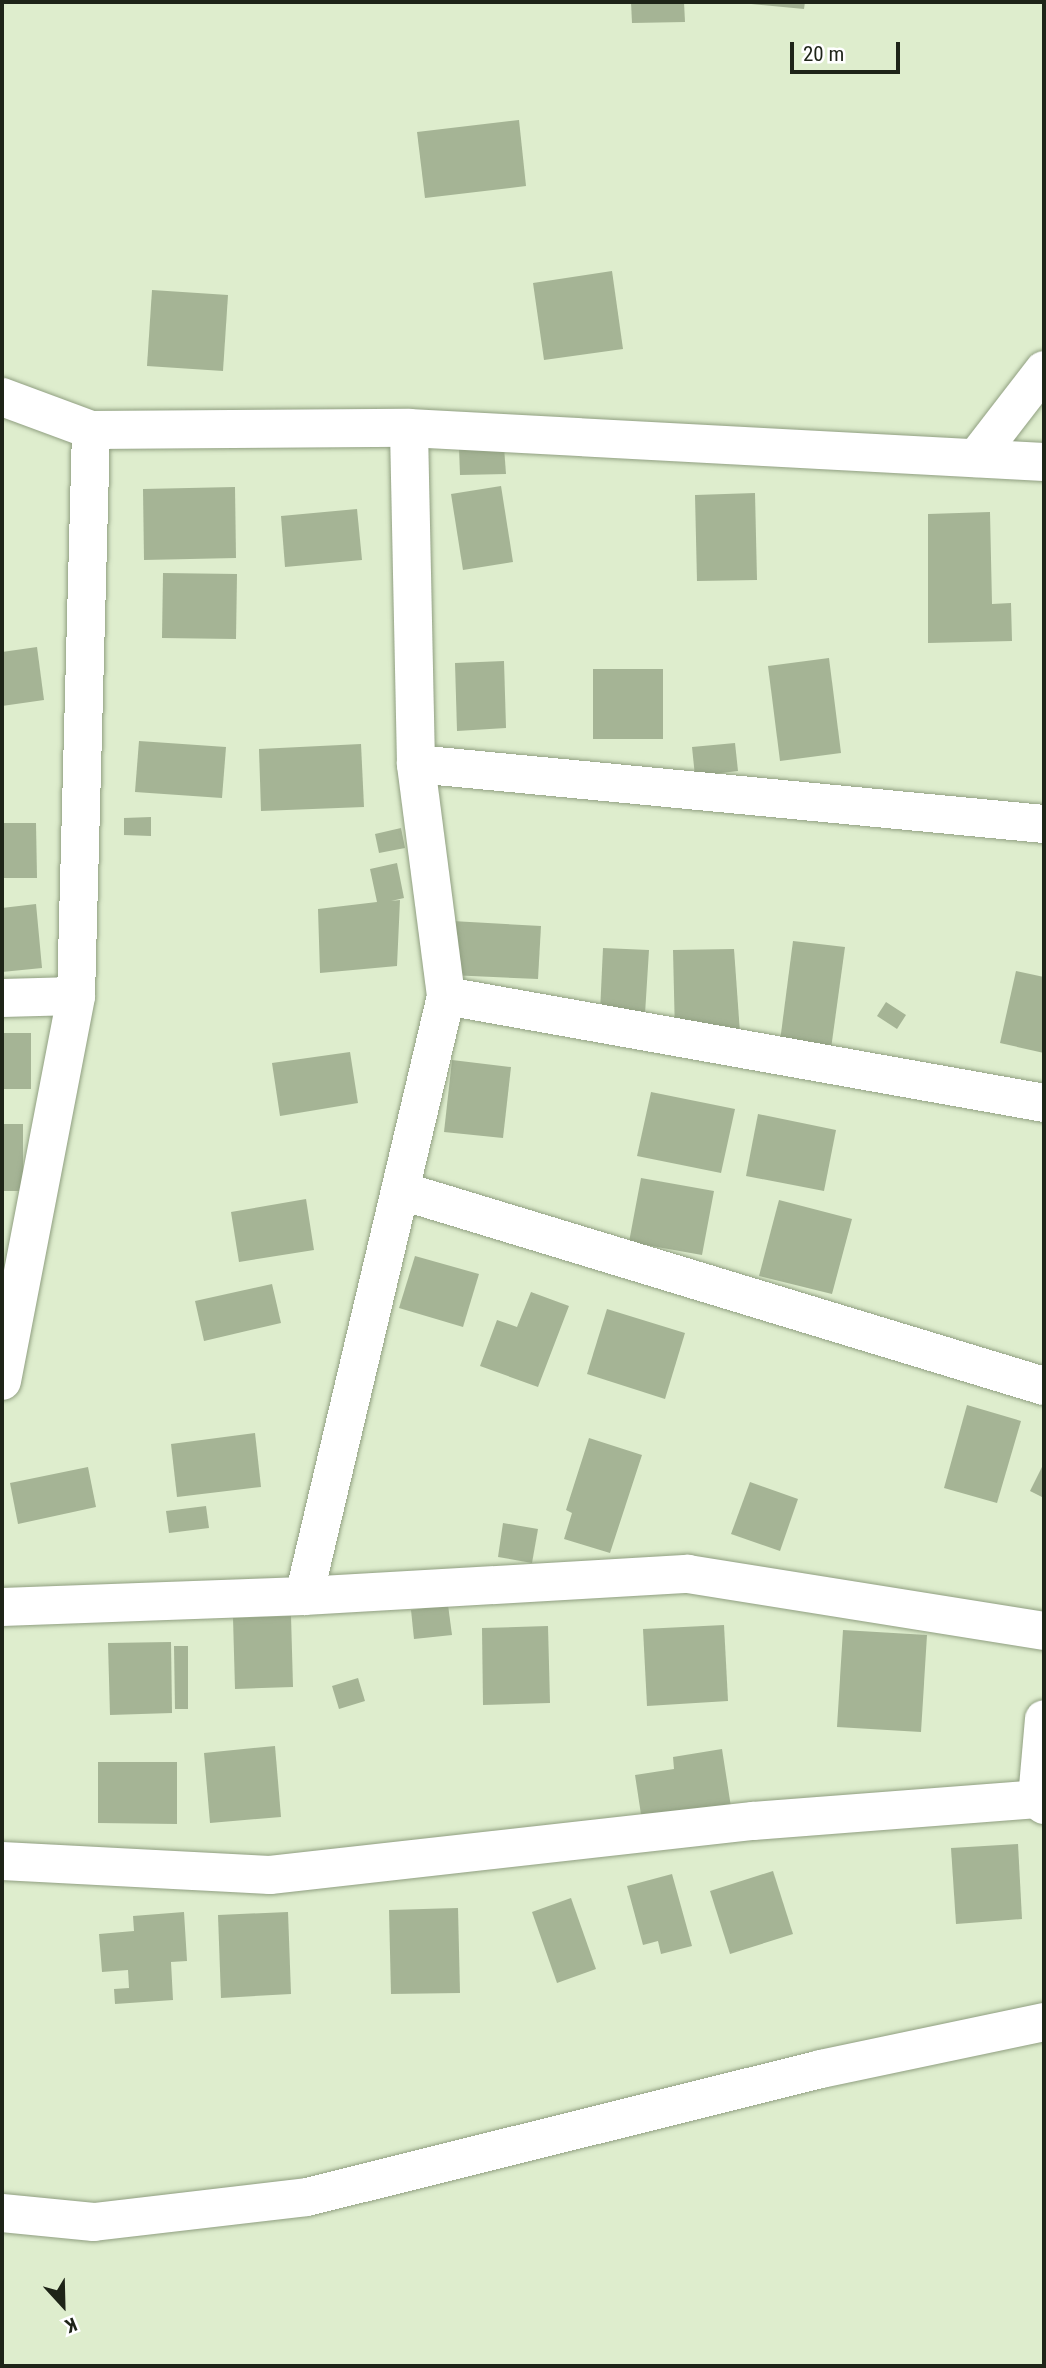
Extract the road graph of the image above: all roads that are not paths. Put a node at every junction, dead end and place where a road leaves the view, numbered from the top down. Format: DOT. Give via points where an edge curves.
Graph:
graph roads {
  1 [pos="1044,370"];
  2 [pos="2,397"];
  3 [pos="409,428"];
  4 [pos="91,430"];
  5 [pos="976,458"];
  6 [pos="1044,462"];
  7 [pos="416,764"];
  8 [pos="1044,824"];
  9 [pos="76,996"];
  10 [pos="446,996"];
  11 [pos="2,998"];
  12 [pos="1044,1103"];
  13 [pos="402,1191"];
  14 [pos="2,1381"];
  15 [pos="1044,1386"];
  16 [pos="304,1596"];
  17 [pos="2,1607"];
  18 [pos="1044,1632"];
  19 [pos="1044,1719"];
  20 [pos="1041,1802"];
  21 [pos="2,1861"];
  22 [pos="1044,2022"];
  23 [pos="2,2213"];
  1 -- 5 [label="street"];
  2 -- 4 [label="street"];
  3 -- 4 [label="street"];
  3 -- 5 [label="street"];
  3 -- 7 [label="street"];
  4 -- 9 [label="street"];
  5 -- 6 [label="street"];
  7 -- 8 [label="street"];
  7 -- 10 [label="street"];
  9 -- 11 [label="street"];
  9 -- 14 [label="street"];
  10 -- 12 [label="street"];
  10 -- 13 [label="street"];
  13 -- 15 [label="street"];
  13 -- 16 [label="street"];
  16 -- 17 [label="street"];
  16 -- 18 [label="street" via="688,1574"];
  19 -- 20 [label="street"];
  20 -- 21 [label="street" via="753,1821 270,1875"];
  22 -- 23 [label="street" via="821,2068 307,2197 94,2222"];
}
